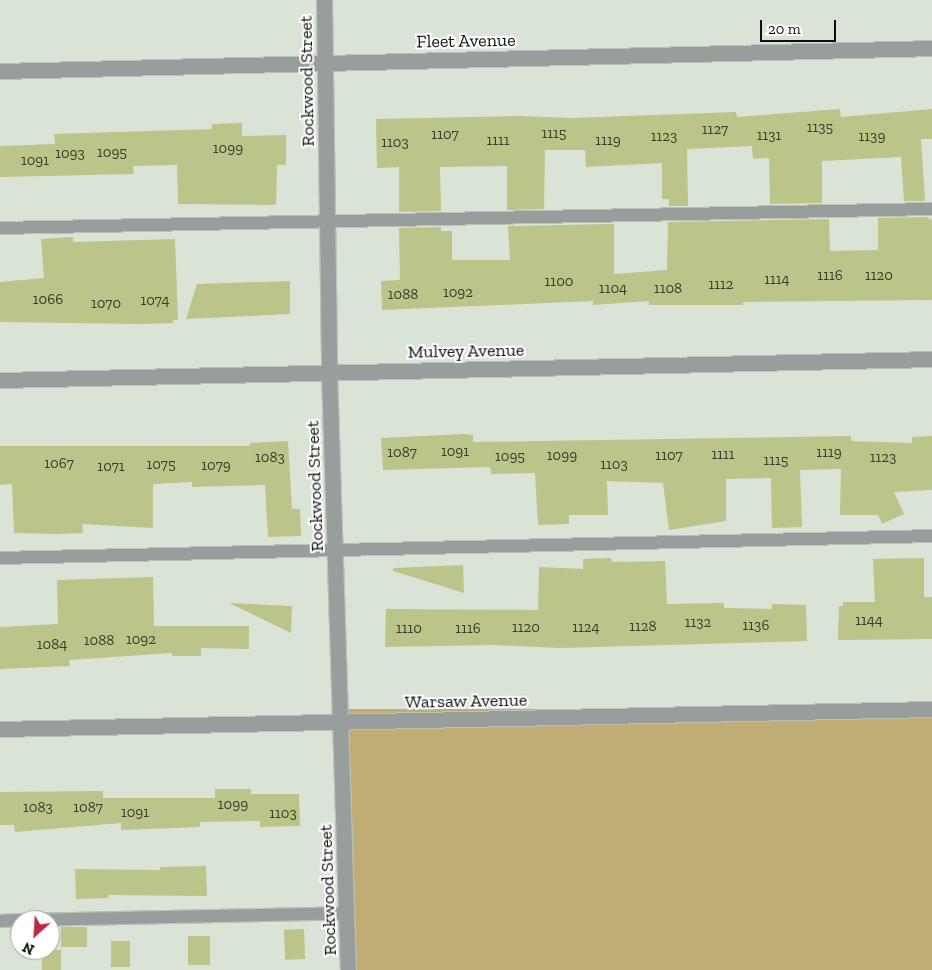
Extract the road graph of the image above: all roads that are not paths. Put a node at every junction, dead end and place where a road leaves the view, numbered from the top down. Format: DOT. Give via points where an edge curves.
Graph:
graph roads {
  1 [pos="324,0"];
  2 [pos="932,48"];
  3 [pos="326,63"];
  4 [pos="0,71"];
  5 [pos="932,209"];
  6 [pos="327,222"];
  7 [pos="0,228"];
  8 [pos="932,359"];
  9 [pos="329,373"];
  10 [pos="0,380"];
  11 [pos="932,536"];
  12 [pos="337,550"];
  13 [pos="0,558"];
  14 [pos="932,708"];
  15 [pos="341,723"];
  16 [pos="0,729"];
  17 [pos="347,913"];
  18 [pos="60,919"];
  19 [pos="348,970"];
  1 -- 3 [label="street, Rockwood Street"];
  2 -- 3 [label="street, Fleet Avenue"];
  3 -- 4 [label="street, Fleet Avenue"];
  3 -- 6 [label="street, Rockwood Street"];
  5 -- 6 [label="lane"];
  6 -- 7 [label="lane"];
  6 -- 9 [label="street, Rockwood Street"];
  8 -- 9 [label="street, Mulvey Avenue"];
  9 -- 10 [label="street, Mulvey Avenue"];
  9 -- 12 [label="street, Rockwood Street"];
  11 -- 12 [label="lane"];
  12 -- 13 [label="lane"];
  12 -- 15 [label="street, Rockwood Street"];
  14 -- 15 [label="street, Warsaw Avenue"];
  15 -- 16 [label="street, Warsaw Avenue"];
  15 -- 17 [label="street, Rockwood Street"];
  17 -- 18 [label="lane"];
  17 -- 19 [label="street, Rockwood Street"];
}
